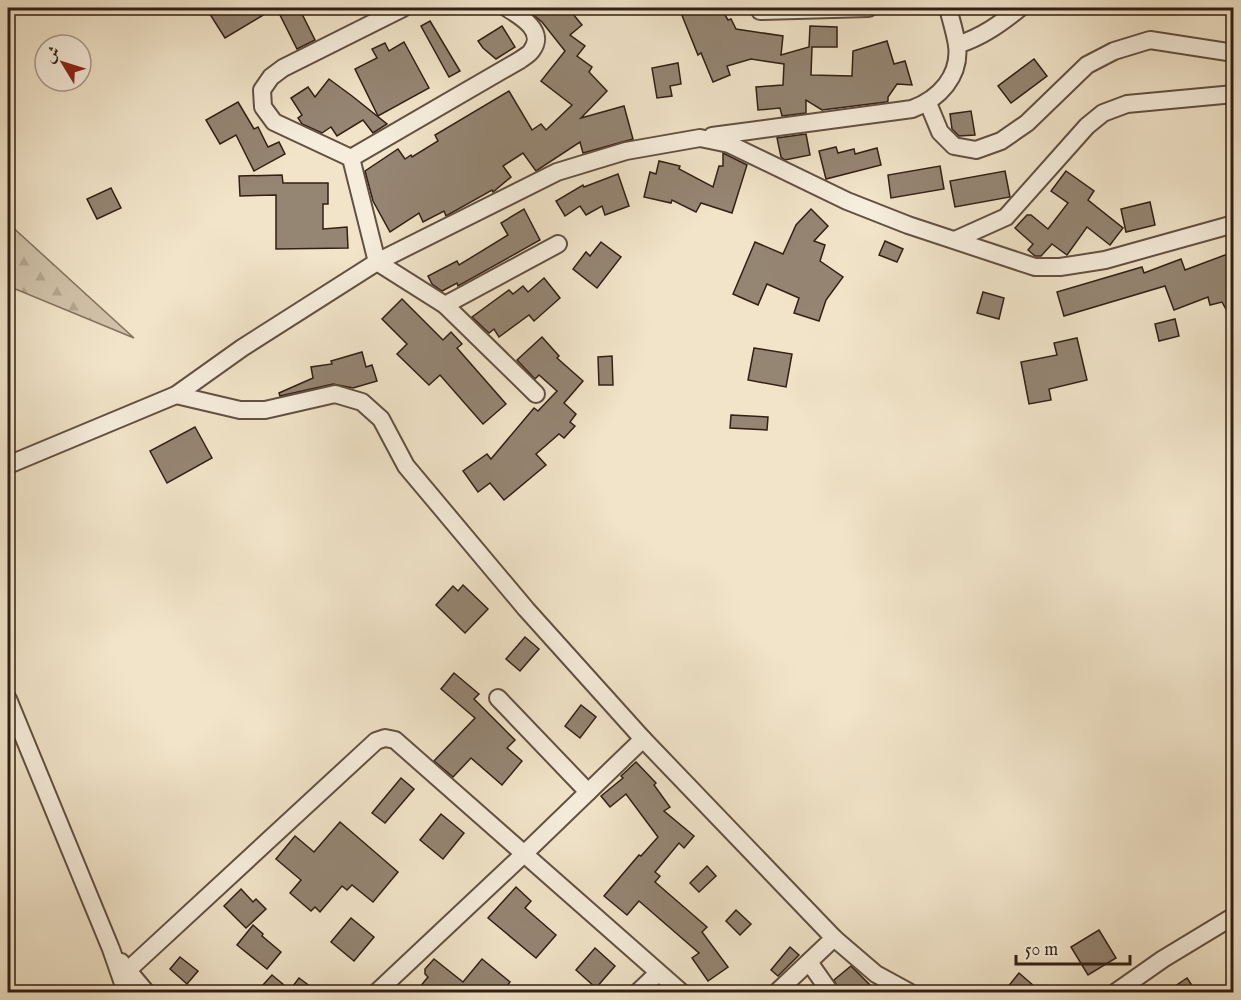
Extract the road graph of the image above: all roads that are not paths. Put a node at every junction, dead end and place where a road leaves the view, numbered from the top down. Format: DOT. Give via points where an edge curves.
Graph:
graph roads {
  1 [pos="404,8"];
  2 [pos="507,8"];
  3 [pos="869,8"];
  4 [pos="948,8"];
  5 [pos="1020,8"];
  6 [pos="760,11"];
  7 [pos="957,45"];
  8 [pos="1233,53"];
  9 [pos="1233,94"];
  10 [pos="928,103"];
  11 [pos="700,138"];
  12 [pos="351,158"];
  13 [pos="1233,224"];
  14 [pos="957,239"];
  15 [pos="558,244"];
  16 [pos="377,262"];
  17 [pos="445,305"];
  18 [pos="536,394"];
  19 [pos="176,395"];
  20 [pos="8,465"];
  21 [pos="498,698"];
  22 [pos="8,699"];
  23 [pos="643,739"];
  24 [pos="588,792"];
  25 [pos="525,854"];
  26 [pos="1233,916"];
  27 [pos="834,938"];
  28 [pos="111,949"];
  29 [pos="809,962"];
  30 [pos="127,971"];
  31 [pos="658,973"];
  32 [pos="126,993"];
  33 [pos="146,993"];
  34 [pos="377,993"];
  35 [pos="638,993"];
  36 [pos="681,993"];
  37 [pos="777,993"];
  38 [pos="830,993"];
  39 [pos="909,993"];
  40 [pos="1116,993"];
  1 -- 12 [label="street" via="283,68 262,90 263,107 274,122"];
  2 -- 12 [label="street" via="530,24 536,37 533,50"];
  3 -- 6 [label="street"];
  4 -- 7 [label="street"];
  5 -- 7 [label="street" via="994,28"];
  7 -- 10 [label="street" via="954,74"];
  8 -- 10 [label="street" via="1150,40 1114,51 1087,65 1027,123 1000,141 975,150 954,146 940,132"];
  9 -- 14 [label="street" via="1127,104 1103,113 1006,217"];
  10 -- 11 [label="street" via="912,109"];
  11 -- 14 [label="street" via="729,144 847,201"];
  11 -- 16 [label="street" via="626,151 557,172"];
  12 -- 16 [label="street"];
  13 -- 14 [label="street" via="1105,260 1060,267 1035,267"];
  15 -- 17 [label="street"];
  16 -- 17 [label="street"];
  16 -- 19 [label="street"];
  17 -- 18 [label="street"];
  19 -- 20 [label="street"];
  19 -- 23 [label="street" via="240,410 265,410 335,394 362,402 381,419 406,466 451,520"];
  21 -- 24 [label="street"];
  22 -- 28 [label="street"];
  23 -- 24 [label="street"];
  23 -- 27 [label="street"];
  24 -- 25 [label="street"];
  25 -- 30 [label="street" via="395,740 386,738 376,741"];
  25 -- 31 [label="street"];
  25 -- 34 [label="street"];
  26 -- 40 [label="street"];
  27 -- 29 [label="street"];
  27 -- 39 [label="street" via="876,974"];
  28 -- 30 [label="street"];
  28 -- 32 [label="street"];
  29 -- 37 [label="street"];
  29 -- 38 [label="street"];
  30 -- 33 [label="street"];
  31 -- 35 [label="street"];
  31 -- 36 [label="street"];
}
